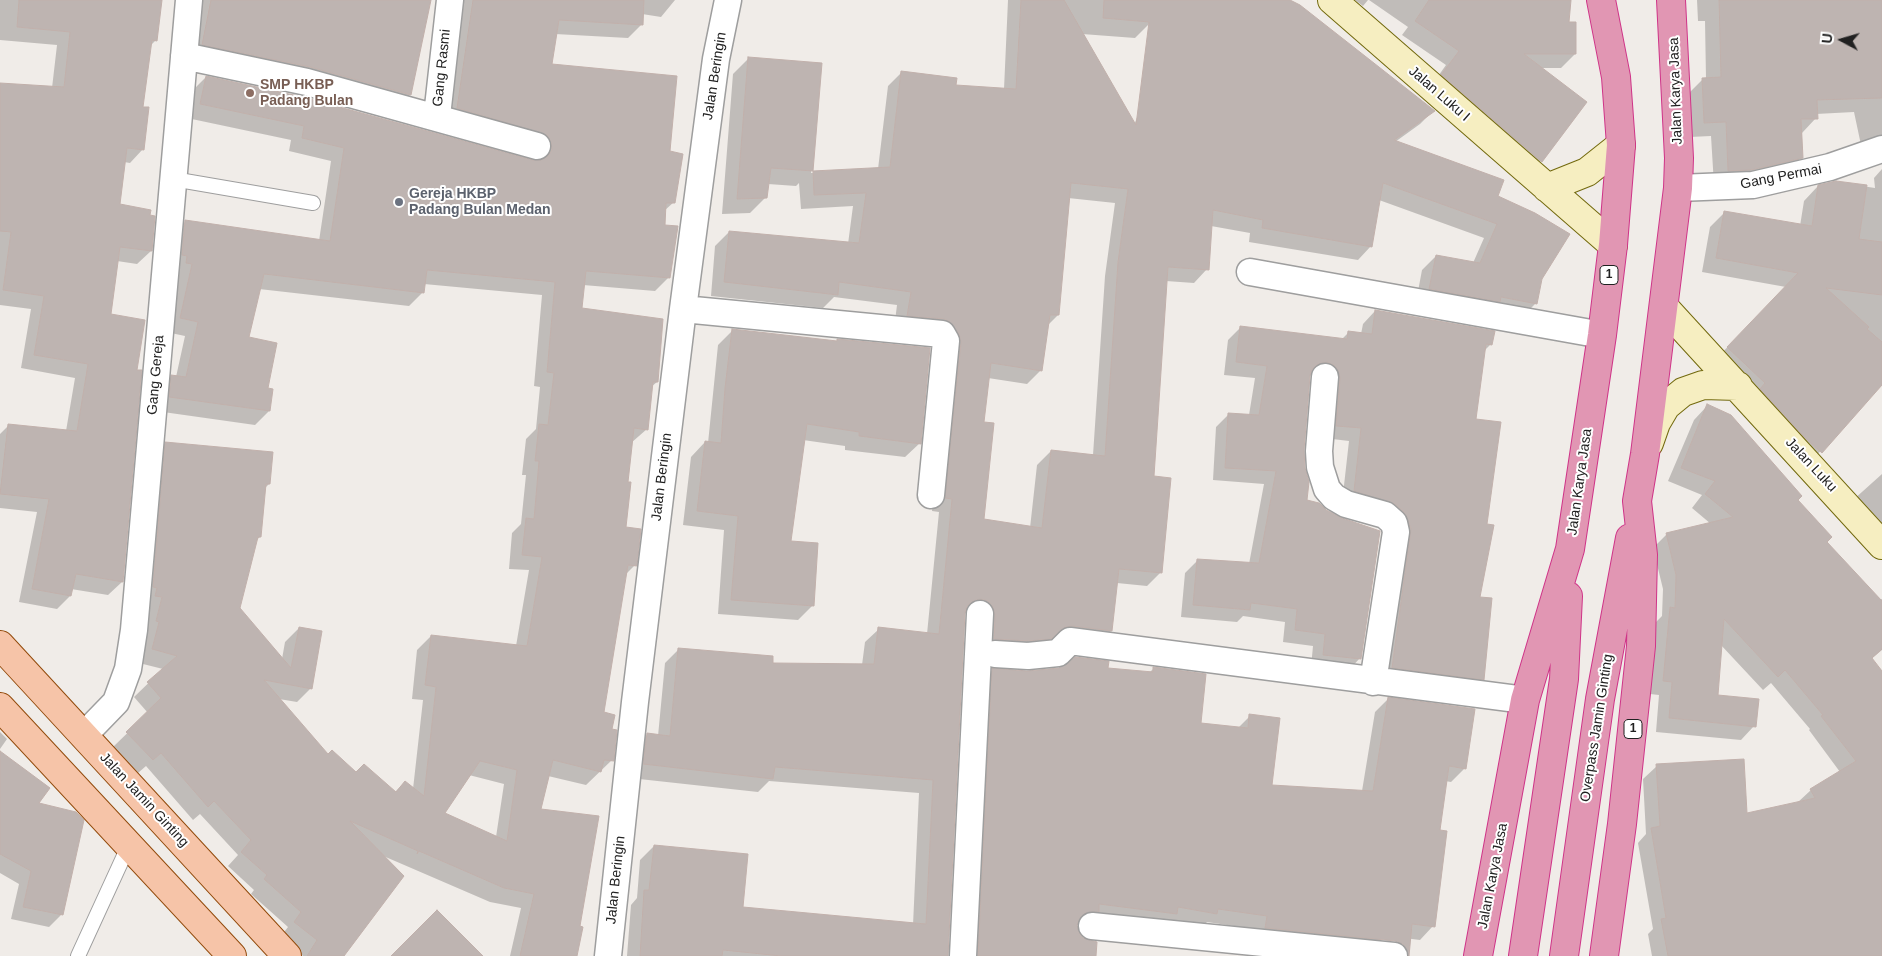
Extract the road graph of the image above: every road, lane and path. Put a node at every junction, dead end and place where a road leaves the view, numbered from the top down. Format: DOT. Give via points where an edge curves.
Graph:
graph roads {
  1 [pos="189,0"];
  2 [pos="450,0"];
  3 [pos="728,0"];
  4 [pos="1332,0"];
  5 [pos="1601,0"];
  6 [pos="1671,0"];
  7 [pos="184,56"];
  8 [pos="437,116"];
  9 [pos="1621,145"];
  10 [pos="537,146"];
  11 [pos="1882,149"];
  12 [pos="173,179"];
  13 [pos="1547,188"];
  14 [pos="1678,188"];
  15 [pos="313,203"];
  16 [pos="1613,245"];
  17 [pos="1250,272"];
  18 [pos="1664,307"];
  19 [pos="683,309"];
  20 [pos="1602,335"];
  21 [pos="1325,377"];
  22 [pos="1738,386"];
  23 [pos="1645,454"];
  24 [pos="931,495"];
  25 [pos="1637,501"];
  26 [pos="1882,545"];
  27 [pos="1570,549"];
  28 [pos="980,614"];
  29 [pos="0,645"];
  30 [pos="995,654"];
  31 [pos="1373,682"];
  32 [pos="1525,700"];
  33 [pos="0,707"];
  34 [pos="84,735"];
  35 [pos="128,847"];
  36 [pos="1092,926"];
  37 [pos="78,956"];
  38 [pos="232,956"];
  39 [pos="287,956"];
  40 [pos="608,956"];
  41 [pos="963,956"];
  42 [pos="1394,956"];
  43 [pos="1478,956"];
  44 [pos="1522,956"];
  45 [pos="1564,956"];
  46 [pos="1604,956"];
  1 -- 7 [label="street, Gang Gereja"];
  2 -- 8 [label="street, Gang Rasmi"];
  3 -- 19 [label="street, Jalan Beringin" via="716,59"];
  4 -- 13 [label="street, Jalan Luku I"];
  5 -- 9 [label="highway, Jalan Karya Jasa / 1" via="1616,77"];
  6 -- 14 [label="highway, Jalan Karya Jasa / 1"];
  7 -- 8 [label="street, Gang Rasmi" via="307,82"];
  7 -- 12 [label="street, Gang Gereja"];
  8 -- 10 [label="street"];
  9 -- 13 [label="street" via="1588,172"];
  9 -- 16 [label="highway, Jalan Karya Jasa / 1"];
  11 -- 14 [label="street, Gang Permai" via="1830,167 1754,185"];
  12 -- 15 [label="lane"];
  12 -- 34 [label="street, Gang Gereja" via="128,669 116,702"];
  13 -- 16 [label="street, Jalan Luku I"];
  14 -- 18 [label="highway, Jalan Karya Jasa / 1"];
  16 -- 20 [label="highway, Jalan Karya Jasa / 1"];
  17 -- 20 [label="street"];
  18 -- 22 [label="street, Jalan Luku"];
  18 -- 23 [label="highway, Jalan Karya Jasa / 1"];
  19 -- 24 [label="street" via="942,334 946,341"];
  19 -- 40 [label="street, Jalan Beringin"];
  20 -- 27 [label="highway, Jalan Karya Jasa / 1"];
  21 -- 31 [label="street" via="1319,451 1327,489 1334,498 1346,504 1385,515 1394,523 1396,532"];
  22 -- 23 [label="street" via="1703,385 1683,392 1666,406"];
  22 -- 26 [label="street, Jalan Luku"];
  23 -- 25 [label="highway, Jalan Karya Jasa / 1"];
  25 -- 45 [label="highway, Overpass Jamin Ginting / 1" via="1600,699"];
  25 -- 46 [label="highway, Jalan Karya Jasa / 1" via="1642,555 1642,646"];
  27 -- 32 [label="highway, Jalan Karya Jasa / 1"];
  27 -- 44 [label="highway, 1" via="1564,679"];
  28 -- 41 [label="street"];
  29 -- 34 [label="main road, Jalan Jamin Ginting"];
  30 -- 31 [label="street" via="1028,656 1058,653 1070,642"];
  31 -- 32 [label="street"];
  32 -- 43 [label="highway, Jalan Karya Jasa / 1"];
  33 -- 35 [label="main road"];
  34 -- 39 [label="main road, Jalan Jamin Ginting"];
  35 -- 37 [label="lane"];
  35 -- 38 [label="main road"];
  36 -- 42 [label="street"];
}
